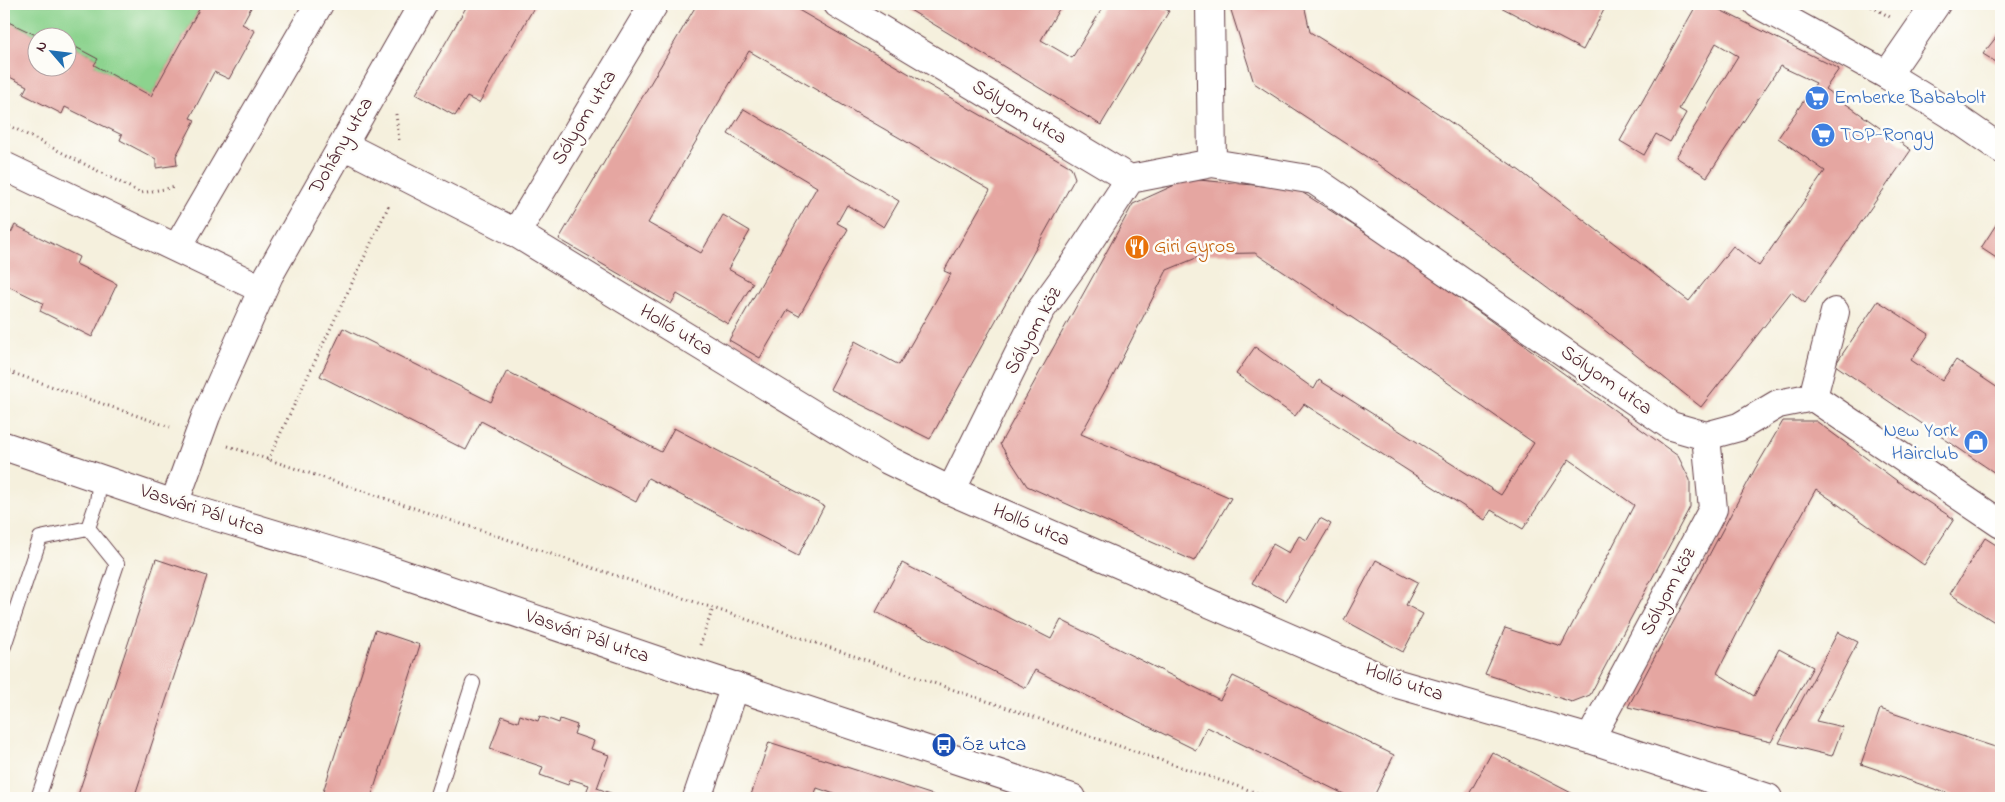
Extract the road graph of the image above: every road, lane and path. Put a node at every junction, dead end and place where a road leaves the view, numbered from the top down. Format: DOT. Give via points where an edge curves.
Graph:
graph roads {
  1 [pos="319,4"];
  2 [pos="423,4"];
  3 [pos="654,4"];
  4 [pos="838,4"];
  5 [pos="1210,4"];
  6 [pos="1758,4"];
  7 [pos="1936,4"];
  8 [pos="1887,75"];
  9 [pos="396,106"];
  10 [pos="4,123"];
  11 [pos="343,145"];
  12 [pos="2001,149"];
  13 [pos="1212,163"];
  14 [pos="4,166"];
  15 [pos="403,176"];
  16 [pos="1130,179"];
  17 [pos="178,187"];
  18 [pos="516,233"];
  19 [pos="177,248"];
  20 [pos="262,289"];
  21 [pos="1835,312"];
  22 [pos="4,370"];
  23 [pos="1813,397"];
  24 [pos="198,436"];
  25 [pos="1706,436"];
  26 [pos="4,446"];
  27 [pos="268,460"];
  28 [pos="100,478"];
  29 [pos="951,491"];
  30 [pos="174,504"];
  31 [pos="2001,524"];
  32 [pos="88,528"];
  33 [pos="4,646"];
  34 [pos="473,683"];
  35 [pos="735,686"];
  36 [pos="1590,739"];
  37 [pos="38,798"];
  38 [pos="436,798"];
  39 [pos="697,798"];
  40 [pos="1072,798"];
  41 [pos="1272,798"];
  42 [pos="1768,798"];
  1 -- 19 [label="street"];
  2 -- 11 [label="street, Dohány utca"];
  3 -- 18 [label="street, Sólyom utca"];
  4 -- 16 [label="street, Sólyom utca"];
  5 -- 13 [label="street"];
  6 -- 8 [label="street"];
  7 -- 8 [label="street"];
  8 -- 12 [label="street"];
  9 -- 15 [label="path"];
  10 -- 17 [label="path" via="142,192"];
  11 -- 15 [label="street, Holló utca"];
  11 -- 20 [label="street, Dohány utca"];
  13 -- 16 [label="street, Sólyom utca"];
  13 -- 25 [label="street, Sólyom utca" via="1314,180 1670,426"];
  14 -- 19 [label="street"];
  15 -- 18 [label="street, Holló utca"];
  15 -- 27 [label="path"];
  16 -- 29 [label="street, Sólyom köz" via="1040,311"];
  18 -- 29 [label="street, Holló utca" via="888,460"];
  19 -- 20 [label="street"];
  20 -- 24 [label="street, Dohány utca"];
  21 -- 23 [label="street"];
  22 -- 24 [label="path"];
  23 -- 25 [label="street" via="1778,404 1739,427"];
  23 -- 31 [label="street"];
  24 -- 27 [label="path"];
  24 -- 30 [label="street, Dohány utca"];
  25 -- 36 [label="street, Sólyom köz" via="1713,509"];
  26 -- 28 [label="street, Vasvári Pál utca"];
  27 -- 41 [label="path" via="704,604"];
  28 -- 30 [label="street, Vasvári Pál utca"];
  28 -- 32 [label="lane"];
  29 -- 36 [label="street, Holló utca" via="1390,682"];
  30 -- 35 [label="street, Vasvári Pál utca" via="367,562"];
  32 -- 33 [label="lane" via="40,538"];
  32 -- 37 [label="lane" via="117,564"];
  34 -- 38 [label="lane"];
  35 -- 39 [label="street"];
  35 -- 40 [label="street, Vasvári Pál utca"];
  36 -- 42 [label="street, Holló utca"];
}
